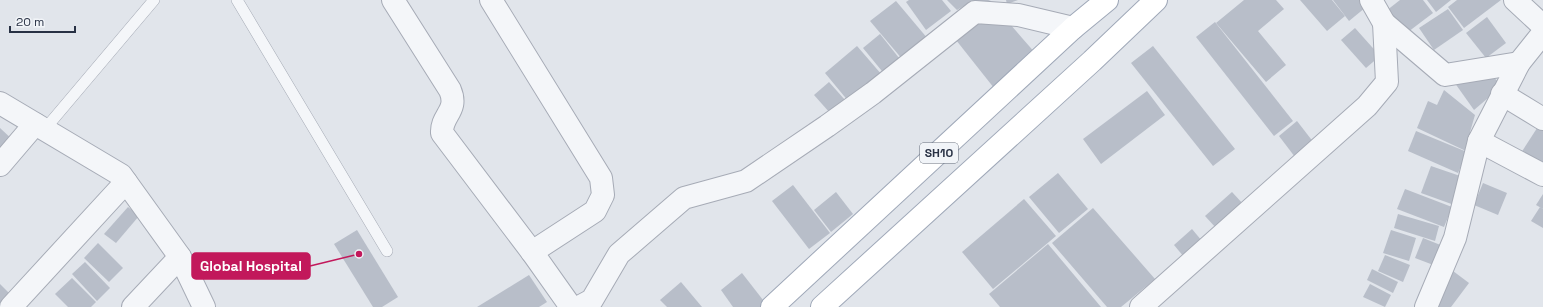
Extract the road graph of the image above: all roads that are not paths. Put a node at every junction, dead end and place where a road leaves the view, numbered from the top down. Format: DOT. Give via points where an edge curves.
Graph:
graph roads {
  1 [pos="154,0"];
  2 [pos="237,0"];
  3 [pos="393,0"];
  4 [pos="491,0"];
  5 [pos="1106,0"];
  6 [pos="1156,0"];
  7 [pos="1370,0"];
  8 [pos="1515,0"];
  9 [pos="1384,23"];
  10 [pos="1543,26"];
  11 [pos="1073,28"];
  12 [pos="1543,33"];
  13 [pos="1519,63"];
  14 [pos="1502,94"];
  15 [pos="0,102"];
  16 [pos="1543,119"];
  17 [pos="40,126"];
  18 [pos="1479,141"];
  19 [pos="0,165"];
  20 [pos="1543,175"];
  21 [pos="126,182"];
  22 [pos="386,251"];
  23 [pos="532,252"];
  24 [pos="180,257"];
  25 [pos="590,305"];
  26 [pos="11,307"];
  27 [pos="133,307"];
  28 [pos="204,307"];
  29 [pos="571,307"];
  30 [pos="772,307"];
  31 [pos="822,307"];
  32 [pos="1141,307"];
  33 [pos="1426,307"];
  1 -- 17 [label="lane"];
  2 -- 22 [label="lane"];
  3 -- 23 [label="street" via="453,97 453,104 441,127 442,134"];
  4 -- 23 [label="street" via="601,178 603,195 595,211"];
  5 -- 11 [label="main road, SH10"];
  6 -- 31 [label="main road, SH10"];
  7 -- 9 [label="street"];
  8 -- 10 [label="street"];
  9 -- 13 [label="street" via="1445,75"];
  9 -- 32 [label="street" via="1387,82 1367,106"];
  11 -- 25 [label="street" via="1018,14 976,12 873,93 746,181 684,198 619,254"];
  11 -- 30 [label="main road, SH10"];
  12 -- 13 [label="street"];
  13 -- 14 [label="street"];
  14 -- 16 [label="street"];
  14 -- 18 [label="street"];
  15 -- 17 [label="street"];
  17 -- 19 [label="street"];
  17 -- 21 [label="street" via="121,175"];
  18 -- 20 [label="street"];
  18 -- 33 [label="street" via="1455,238"];
  21 -- 24 [label="street"];
  21 -- 26 [label="street"];
  23 -- 29 [label="street"];
  24 -- 27 [label="street"];
  24 -- 28 [label="street"];
}
